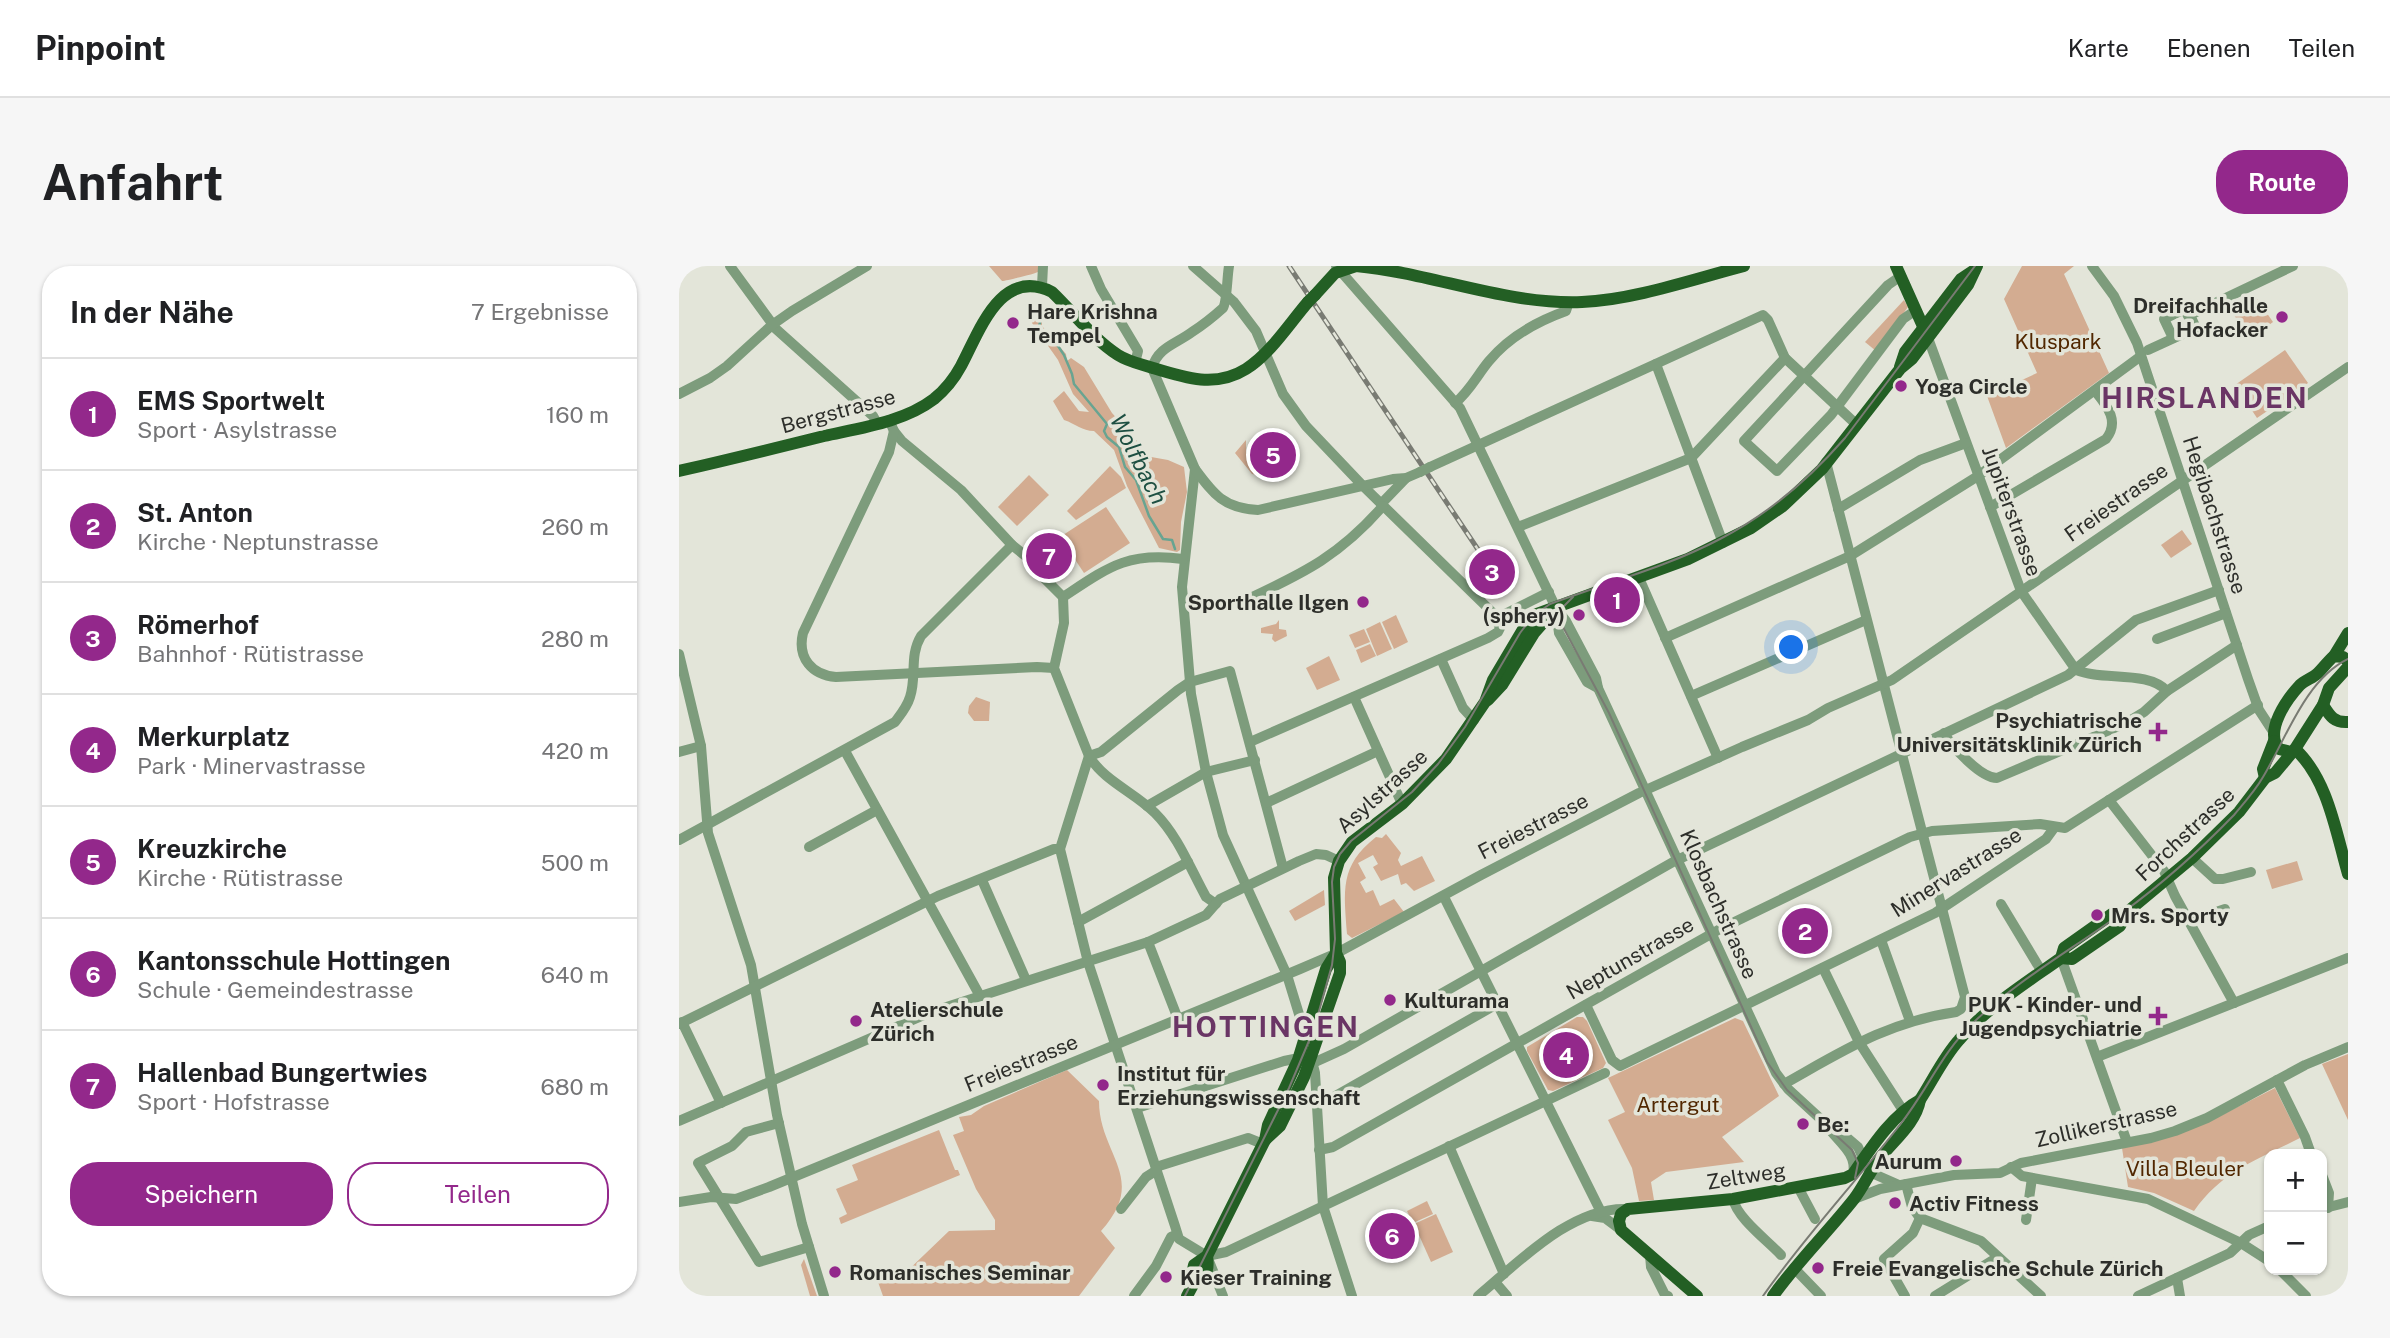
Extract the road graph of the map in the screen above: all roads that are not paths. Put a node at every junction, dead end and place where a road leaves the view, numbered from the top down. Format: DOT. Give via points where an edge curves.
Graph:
graph roads {
  1 [pos="730,266"];
  2 [pos="867,266"];
  3 [pos="1043,266"];
  4 [pos="1091,266"];
  5 [pos="1193,266"];
  6 [pos="1229,266"];
  7 [pos="1744,266"];
  8 [pos="2092,266"];
  9 [pos="2293,266"];
  10 [pos="1338,268"];
  11 [pos="1975,269"];
  12 [pos="1899,271"];
  13 [pos="1419,272"];
  14 [pos="1042,286"];
  15 [pos="1225,294"];
  16 [pos="1569,302"];
  17 [pos="1916,310"];
  18 [pos="2190,315"];
  19 [pos="772,324"];
  20 [pos="1926,333"];
  21 [pos="2173,338"];
  22 [pos="1265,352"];
  23 [pos="2145,353"];
  24 [pos="1785,358"];
  25 [pos="1135,363"];
  26 [pos="1656,364"];
  27 [pos="2348,367"];
  28 [pos="1151,368"];
  29 [pos="1803,377"];
  30 [pos="2095,391"];
  31 [pos="679,394"];
  32 [pos="1455,403"];
  33 [pos="1836,408"];
  34 [pos="887,425"];
  35 [pos="1857,425"];
  36 [pos="1966,443"];
  37 [pos="1478,445"];
  38 [pos="1691,458"];
  39 [pos="1826,462"];
  40 [pos="1195,469"];
  41 [pos="679,471"];
  42 [pos="1978,476"];
  43 [pos="1406,478"];
  44 [pos="2183,479"];
  45 [pos="1363,486"];
  46 [pos="1382,505"];
  47 [pos="1990,507"];
  48 [pos="1837,509"];
  49 [pos="1518,527"];
  50 [pos="1723,543"];
  51 [pos="1011,545"];
  52 [pos="1850,556"];
  53 [pos="1183,559"];
  54 [pos="1639,578"];
  55 [pos="2219,590"];
  56 [pos="2021,591"];
  57 [pos="1549,592"];
  58 [pos="1063,597"];
  59 [pos="1248,600"];
  60 [pos="1556,608"];
  61 [pos="2227,613"];
  62 [pos="1866,620"];
  63 [pos="1499,623"];
  64 [pos="2348,633"];
  65 [pos="1665,638"];
  66 [pos="2157,639"];
  67 [pos="2237,645"];
  68 [pos="679,654"];
  69 [pos="2335,656"];
  70 [pos="1441,659"];
  71 [pos="2348,661"];
  72 [pos="2348,667"];
  73 [pos="1054,668"];
  74 [pos="2076,670"];
  75 [pos="912,672"];
  76 [pos="1190,682"];
  77 [pos="1883,684"];
  78 [pos="2167,691"];
  79 [pos="1691,696"];
  80 [pos="1354,697"];
  81 [pos="2258,705"];
  82 [pos="2323,705"];
  83 [pos="2284,708"];
  84 [pos="1474,720"];
  85 [pos="2348,722"];
  86 [pos="1944,733"];
  87 [pos="2274,737"];
  88 [pos="1250,742"];
  89 [pos="701,746"];
  90 [pos="2293,750"];
  91 [pos="845,751"];
  92 [pos="1378,751"];
  93 [pos="679,752"];
  94 [pos="1901,754"];
  95 [pos="1089,756"];
  96 [pos="1719,758"];
  97 [pos="1255,760"];
  98 [pos="1206,772"];
  99 [pos="2265,778"];
  100 [pos="1646,790"];
  101 [pos="2109,800"];
  102 [pos="1266,803"];
  103 [pos="1402,804"];
  104 [pos="1147,806"];
  105 [pos="877,810"];
  106 [pos="708,825"];
  107 [pos="2054,828"];
  108 [pos="1921,833"];
  109 [pos="679,840"];
  110 [pos="809,847"];
  111 [pos="1060,849"];
  112 [pos="2192,858"];
  113 [pos="1339,860"];
  114 [pos="1679,860"];
  115 [pos="1188,862"];
  116 [pos="1283,868"];
  117 [pos="2251,872"];
  118 [pos="2348,874"];
  119 [pos="2167,879"];
  120 [pos="982,880"];
  121 [pos="1246,888"];
  122 [pos="1444,897"];
  123 [pos="927,902"];
  124 [pos="1216,904"];
  125 [pos="2001,904"];
  126 [pos="1941,908"];
  127 [pos="2225,909"];
  128 [pos="1078,922"];
  129 [pos="2189,922"];
  130 [pos="1712,933"];
  131 [pos="1881,940"];
  132 [pos="1148,942"];
  133 [pos="1336,953"];
  134 [pos="2061,958"];
  135 [pos="2348,958"];
  136 [pos="1088,962"];
  137 [pos="1823,968"];
  138 [pos="1481,970"];
  139 [pos="2042,972"];
  140 [pos="1287,975"];
  141 [pos="1026,980"];
  142 [pos="755,986"];
  143 [pos="979,996"];
  144 [pos="2234,1003"];
  145 [pos="1497,1004"];
  146 [pos="1586,1005"];
  147 [pos="1744,1007"];
  148 [pos="1178,1019"];
  149 [pos="1910,1021"];
  150 [pos="681,1023"];
  151 [pos="1306,1039"];
  152 [pos="1859,1042"];
  153 [pos="1116,1044"];
  154 [pos="1517,1044"];
  155 [pos="2348,1047"];
  156 [pos="2097,1057"];
  157 [pos="1308,1061"];
  158 [pos="1605,1073"];
  159 [pos="771,1080"];
  160 [pos="2277,1080"];
  161 [pos="1784,1084"];
  162 [pos="1920,1100"];
  163 [pos="1545,1101"];
  164 [pos="721,1103"];
  165 [pos="1317,1103"];
  166 [pos="1137,1108"];
  167 [pos="1904,1112"];
  168 [pos="679,1121"];
  169 [pos="779,1123"];
  170 [pos="1825,1123"];
  171 [pos="1264,1142"];
  172 [pos="2127,1142"];
  173 [pos="1449,1146"];
  174 [pos="2309,1149"];
  175 [pos="1319,1150"];
  176 [pos="1867,1165"];
  177 [pos="2011,1167"];
  178 [pos="1157,1169"];
  179 [pos="1853,1174"];
  180 [pos="792,1178"];
  181 [pos="2032,1178"];
  182 [pos="1903,1185"];
  183 [pos="1798,1187"];
  184 [pos="719,1198"];
  185 [pos="1733,1199"];
  186 [pos="1854,1199"];
  187 [pos="679,1202"];
  188 [pos="2348,1202"];
  189 [pos="1323,1206"];
  190 [pos="2327,1207"];
  191 [pos="1121,1209"];
  192 [pos="1628,1209"];
  193 [pos="1596,1214"];
  194 [pos="1920,1218"];
  195 [pos="1815,1219"];
  196 [pos="2026,1220"];
  197 [pos="2264,1228"];
  198 [pos="1621,1230"];
  199 [pos="1176,1236"];
  200 [pos="2241,1242"];
  201 [pos="809,1247"];
  202 [pos="1650,1255"];
  203 [pos="1781,1255"];
  204 [pos="1207,1256"];
  205 [pos="1998,1257"];
  206 [pos="2264,1258"];
  207 [pos="1794,1268"];
  208 [pos="2285,1275"];
  209 [pos="1499,1278"];
  210 [pos="2177,1278"];
  211 [pos="824,1296"];
  212 [pos="1134,1296"];
  213 [pos="1187,1296"];
  214 [pos="1223,1296"];
  215 [pos="1352,1296"];
  216 [pos="1478,1296"];
  217 [pos="1507,1296"];
  218 [pos="1665,1296"];
  219 [pos="1697,1296"];
  220 [pos="1773,1296"];
  221 [pos="1821,1296"];
  222 [pos="1905,1296"];
  223 [pos="1935,1296"];
  224 [pos="2040,1296"];
  225 [pos="2138,1296"];
  226 [pos="2180,1296"];
  227 [pos="2306,1296"];
  1 -- 19 [label="street"];
  2 -- 19 [label="street"];
  3 -- 14 [label="street"];
  4 -- 25 [label="street" via="1138,351"];
  5 -- 15 [label="street"];
  6 -- 15 [label="street"];
  7 -- 16 [label="main road" via="1619,297"];
  8 -- 23 [label="street, Hegibachstrasse"];
  9 -- 18 [label="street"];
  10 -- 13 [label="main road"];
  10 -- 22 [label="main road"];
  10 -- 32 [label="street, Klosbachstrasse"];
  11 -- 20 [label="main road, Asylstrasse" via="1961,279"];
  12 -- 17 [label="main road, Jupiterstrasse"];
  12 -- 29 [label="street"];
  13 -- 16 [label="main road" via="1521,298"];
  14 -- 25 [label="main road" via="1110,348"];
  14 -- 34 [label="main road, Bergstrasse" via="1018,285 997,298 950,383 930,402"];
  15 -- 22 [label="street" via="1256,331"];
  15 -- 28 [label="street" via="1223,309 1162,350"];
  16 -- 32 [label="street" via="1566,311 1536,324 1491,358"];
  17 -- 20 [label="main road, Jupiterstrasse"];
  17 -- 33 [label="street" via="1903,319"];
  18 -- 21 [label="street" via="2196,328"];
  18 -- 21 [label="street" via="2185,309 2164,319"];
  19 -- 31 [label="street" via="727,366"];
  19 -- 34 [label="street"];
  20 -- 35 [label="main road, Asylstrasse" via="1905,352 1900,369"];
  20 -- 36 [label="street, Jupiterstrasse"];
  21 -- 23 [label="street"];
  22 -- 28 [label="main road" via="1238,374 1210,381"];
  22 -- 45 [label="street" via="1277,381 1306,426"];
  23 -- 30 [label="street"];
  23 -- 44 [label="street, Hegibachstrasse"];
  24 -- 26 [label="street" via="1763,315"];
  24 -- 29 [label="street"];
  24 -- 38 [label="street"];
  25 -- 28 [label="main road"];
  26 -- 37 [label="street"];
  26 -- 38 [label="street"];
  27 -- 44 [label="street, Freiestrasse"];
  28 -- 40 [label="street"];
  29 -- 33 [label="street"];
  29 -- 33 [label="street" via="1747,438 1777,471"];
  30 -- 42 [label="street"];
  30 -- 47 [label="street" via="2112,415 2106,439"];
  32 -- 37 [label="street, Klosbachstrasse"];
  33 -- 35 [label="street"];
  34 -- 41 [label="main road, Bergstrasse"];
  34 -- 51 [label="street" via="961,490"];
  34 -- 75 [label="street" via="883,463 803,633 801,648 809,666 823,675"];
  35 -- 39 [label="main road, Asylstrasse"];
  36 -- 42 [label="street, Jupiterstrasse"];
  36 -- 48 [label="street" via="1920,460"];
  37 -- 43 [label="street"];
  37 -- 49 [label="street, Klosbachstrasse"];
  38 -- 49 [label="street"];
  38 -- 50 [label="street"];
  39 -- 48 [label="street"];
  39 -- 50 [label="main road, Asylstrasse" via="1786,503"];
  40 -- 45 [label="street" via="1216,496 1243,509 1272,508"];
  40 -- 53 [label="street"];
  42 -- 47 [label="street, Jupiterstrasse"];
  42 -- 52 [label="street"];
  43 -- 45 [label="street"];
  43 -- 46 [label="street"];
  44 -- 55 [label="street, Hegibachstrasse"];
  44 -- 56 [label="street, Freiestrasse"];
  45 -- 46 [label="street"];
  46 -- 59 [label="street" via="1333,554"];
  46 -- 63 [label="street"];
  47 -- 56 [label="street, Jupiterstrasse"];
  48 -- 52 [label="street"];
  49 -- 57 [label="street, Klosbachstrasse"];
  50 -- 54 [label="main road, Asylstrasse"];
  51 -- 58 [label="street" via="1033,562"];
  51 -- 75 [label="street" via="921,636"];
  52 -- 62 [label="street"];
  52 -- 65 [label="street"];
  53 -- 58 [label="street" via="1132,558"];
  53 -- 76 [label="street"];
  54 -- 60 [label="main road, Asylstrasse"];
  54 -- 65 [label="street"];
  55 -- 61 [label="street, Hegibachstrasse"];
  55 -- 74 [label="street" via="2136,620"];
  56 -- 74 [label="street, Jupiterstrasse"];
  56 -- 77 [label="street, Freiestrasse"];
  57 -- 60 [label="street, Klosbachstrasse"];
  57 -- 63 [label="street"];
  58 -- 73 [label="street" via="1064,623"];
  60 -- 84 [label="main road, Asylstrasse"];
  60 -- 100 [label="street, Klosbachstrasse" via="1596,678"];
  61 -- 66 [label="street"];
  61 -- 67 [label="street, Hegibachstrasse"];
  62 -- 77 [label="street"];
  62 -- 79 [label="street"];
  63 -- 70 [label="street" via="1488,638"];
  64 -- 69 [label="main road, Forchstrasse"];
  65 -- 79 [label="street"];
  67 -- 78 [label="street"];
  67 -- 81 [label="street, Hegibachstrasse"];
  68 -- 89 [label="street"];
  69 -- 71 [label="main road"];
  69 -- 83 [label="main road, Forchstrasse" via="2299,686"];
  70 -- 80 [label="street"];
  70 -- 84 [label="street" via="1463,708"];
  72 -- 82 [label="main road, Forchstrasse" via="2329,688"];
  73 -- 75 [label="street"];
  73 -- 95 [label="street"];
  74 -- 78 [label="street" via="2152,681"];
  74 -- 86 [label="street"];
  75 -- 91 [label="street" via="910,697 895,722"];
  76 -- 88 [label="street" via="1232,673"];
  76 -- 95 [label="street" via="1101,752"];
  76 -- 98 [label="street"];
  77 -- 94 [label="street"];
  77 -- 96 [label="street, Freiestrasse"];
  78 -- 86 [label="street" via="2126,723 2001,777 1989,778"];
  79 -- 96 [label="street"];
  80 -- 88 [label="street"];
  80 -- 92 [label="street"];
  81 -- 83 [label="street"];
  81 -- 87 [label="street, Hegibachstrasse"];
  81 -- 101 [label="street, Minervastrasse"];
  82 -- 85 [label="main road" via="2332,718"];
  82 -- 90 [label="main road, Forchstrasse"];
  83 -- 87 [label="main road, Forchstrasse"];
  84 -- 103 [label="main road, Asylstrasse" via="1446,759"];
  86 -- 94 [label="street"];
  87 -- 90 [label="main road" via="2279,749"];
  87 -- 99 [label="main road, Forchstrasse" via="2263,769"];
  88 -- 97 [label="street"];
  89 -- 93 [label="street"];
  89 -- 106 [label="street"];
  90 -- 99 [label="main road, Forchstrasse" via="2275,773"];
  90 -- 118 [label="main road" via="2302,756 2319,784"];
  91 -- 105 [label="street"];
  91 -- 106 [label="street"];
  92 -- 102 [label="street"];
  92 -- 103 [label="street"];
  94 -- 108 [label="street"];
  94 -- 114 [label="street"];
  95 -- 104 [label="street" via="1097,769"];
  95 -- 111 [label="street"];
  96 -- 100 [label="street, Freiestrasse"];
  97 -- 98 [label="street"];
  97 -- 102 [label="street"];
  98 -- 104 [label="street"];
  98 -- 121 [label="street" via="1223,835"];
  99 -- 112 [label="main road, Forchstrasse" via="2239,812"];
  100 -- 114 [label="street, Klosbachstrasse"];
  100 -- 122 [label="street, Freiestrasse"];
  101 -- 107 [label="street, Minervastrasse" via="2070,826"];
  101 -- 119 [label="street"];
  102 -- 116 [label="street"];
  103 -- 113 [label="main road, Asylstrasse" via="1352,842"];
  104 -- 115 [label="street" via="1168,828"];
  105 -- 110 [label="street"];
  105 -- 123 [label="street"];
  106 -- 109 [label="street"];
  106 -- 142 [label="street"];
  107 -- 108 [label="street, Neptunstrasse" via="2040,824"];
  107 -- 126 [label="street, Minervastrasse" via="2046,839"];
  108 -- 126 [label="street"];
  108 -- 130 [label="street, Neptunstrasse"];
  111 -- 120 [label="street"];
  111 -- 128 [label="street"];
  112 -- 117 [label="street" via="2215,879"];
  112 -- 119 [label="main road, Forchstrasse"];
  113 -- 116 [label="street, Asylstrasse" via="1317,854"];
  113 -- 133 [label="main road" via="1334,878"];
  114 -- 130 [label="street, Klosbachstrasse"];
  114 -- 138 [label="street"];
  115 -- 124 [label="street" via="1206,897"];
  115 -- 128 [label="street"];
  116 -- 121 [label="street, Asylstrasse"];
  119 -- 129 [label="street"];
  119 -- 134 [label="main road, Forchstrasse" via="2126,913 2112,914 2064,947"];
  120 -- 123 [label="street"];
  120 -- 141 [label="street"];
  121 -- 124 [label="street, Asylstrasse"];
  121 -- 140 [label="street"];
  122 -- 133 [label="street, Freiestrasse"];
  122 -- 138 [label="street"];
  123 -- 142 [label="street"];
  123 -- 143 [label="street"];
  124 -- 132 [label="street, Asylstrasse" via="1203,917"];
  125 -- 139 [label="street"];
  126 -- 131 [label="street, Minervastrasse"];
  126 -- 149 [label="street" via="1965,997 1956,1012"];
  127 -- 129 [label="street"];
  128 -- 136 [label="street"];
  129 -- 144 [label="street"];
  130 -- 146 [label="street, Neptunstrasse"];
  130 -- 147 [label="street, Klosbachstrasse"];
  131 -- 137 [label="street, Minervastrasse"];
  131 -- 149 [label="street"];
  132 -- 136 [label="street, Asylstrasse"];
  132 -- 148 [label="street"];
  133 -- 140 [label="street, Freiestrasse"];
  133 -- 151 [label="main road" via="1326,969"];
  133 -- 157 [label="main road" via="1340,973"];
  134 -- 139 [label="main road, Forchstrasse"];
  134 -- 156 [label="street"];
  135 -- 144 [label="street"];
  136 -- 141 [label="street, Asylstrasse"];
  136 -- 153 [label="street"];
  137 -- 147 [label="street, Minervastrasse"];
  137 -- 152 [label="street"];
  138 -- 145 [label="street"];
  138 -- 157 [label="street" via="1353,1044"];
  139 -- 162 [label="main road, Forchstrasse" via="1971,1027"];
  140 -- 148 [label="street, Freiestrasse"];
  140 -- 151 [label="street"];
  141 -- 143 [label="street, Asylstrasse"];
  142 -- 150 [label="street"];
  142 -- 159 [label="street"];
  143 -- 159 [label="street, Asylstrasse"];
  144 -- 156 [label="street"];
  145 -- 154 [label="street"];
  145 -- 165 [label="street"];
  146 -- 147 [label="street, Minervastrasse" via="1612,1060 1620,1066"];
  146 -- 154 [label="street, Neptunstrasse"];
  147 -- 161 [label="street, Klosbachstrasse"];
  148 -- 153 [label="street, Freiestrasse"];
  149 -- 152 [label="street"];
  150 -- 164 [label="street"];
  151 -- 157 [label="main road"];
  152 -- 161 [label="street"];
  152 -- 167 [label="street"];
  153 -- 166 [label="street"];
  153 -- 180 [label="street, Freiestrasse"];
  154 -- 163 [label="street"];
  154 -- 175 [label="street, Neptunstrasse" via="1333,1147"];
  155 -- 160 [label="street, Zollikerstrasse"];
  156 -- 172 [label="street"];
  157 -- 165 [label="street"];
  157 -- 166 [label="street" via="1294,1059"];
  157 -- 171 [label="main road" via="1268,1125"];
  158 -- 163 [label="street"];
  159 -- 164 [label="street, Asylstrasse"];
  159 -- 169 [label="street"];
  160 -- 172 [label="street, Zollikerstrasse" via="2198,1122"];
  160 -- 174 [label="street"];
  161 -- 170 [label="street, Klosbachstrasse"];
  162 -- 167 [label="main road, Forchstrasse"];
  162 -- 176 [label="main road, Forchstrasse" via="1909,1124 1881,1157"];
  163 -- 173 [label="street"];
  163 -- 193 [label="street"];
  164 -- 168 [label="street, Asylstrasse"];
  165 -- 175 [label="street"];
  166 -- 178 [label="street"];
  167 -- 176 [label="main road, Forchstrasse"];
  169 -- 180 [label="street"];
  169 -- 184 [label="street" via="746,1132 732,1146 698,1163"];
  170 -- 176 [label="street, Klosbachstrasse" via="1858,1147"];
  170 -- 179 [label="street, Klosbachstrasse" via="1852,1155"];
  171 -- 178 [label="street" via="1248,1138"];
  171 -- 204 [label="main road"];
  172 -- 177 [label="street, Zollikerstrasse"];
  173 -- 189 [label="street"];
  173 -- 209 [label="street"];
  175 -- 189 [label="street"];
  176 -- 179 [label="main road, Forchstrasse"];
  176 -- 182 [label="street" via="1879,1177"];
  176 -- 186 [label="main road"];
  177 -- 181 [label="street"];
  177 -- 182 [label="street, Zollikerstrasse" via="2000,1173 1954,1175"];
  178 -- 191 [label="street"];
  178 -- 199 [label="street"];
  179 -- 183 [label="main road, Zeltweg"];
  180 -- 184 [label="street, Freiestrasse" via="736,1199"];
  180 -- 201 [label="street"];
  181 -- 196 [label="street"];
  181 -- 200 [label="street" via="2148,1199"];
  182 -- 186 [label="street, Zollikerstrasse"];
  182 -- 194 [label="street"];
  183 -- 185 [label="main road, Zeltweg"];
  183 -- 195 [label="street"];
  184 -- 187 [label="street, Freiestrasse"];
  184 -- 201 [label="street" via="758,1261"];
  185 -- 192 [label="main road, Zeltweg"];
  185 -- 203 [label="street" via="1746,1220"];
  186 -- 207 [label="main road"];
  188 -- 190 [label="street"];
  189 -- 204 [label="street" via="1226,1252"];
  189 -- 215 [label="street"];
  192 -- 193 [label="street, Zeltweg"];
  192 -- 198 [label="main road" via="1619,1218"];
  193 -- 198 [label="street"];
  193 -- 209 [label="street, Zeltweg" via="1549,1237"];
  194 -- 205 [label="street" via="1981,1241"];
  194 -- 222 [label="street" via="1913,1233 1884,1259"];
  197 -- 200 [label="street"];
  198 -- 202 [label="main road"];
  199 -- 204 [label="street"];
  199 -- 212 [label="street" via="1171,1237"];
  200 -- 206 [label="street"];
  200 -- 210 [label="street" via="2230,1253"];
  201 -- 211 [label="street"];
  202 -- 218 [label="street"];
  202 -- 219 [label="main road"];
  204 -- 213 [label="main road" via="1194,1265 1194,1283"];
  204 -- 214 [label="street"];
  205 -- 223 [label="street"];
  205 -- 224 [label="street"];
  207 -- 220 [label="main road"];
  207 -- 221 [label="street"];
  208 -- 227 [label="street"];
  209 -- 216 [label="street, Zeltweg"];
  209 -- 217 [label="street"];
  210 -- 225 [label="street"];
  210 -- 226 [label="street"];
}
